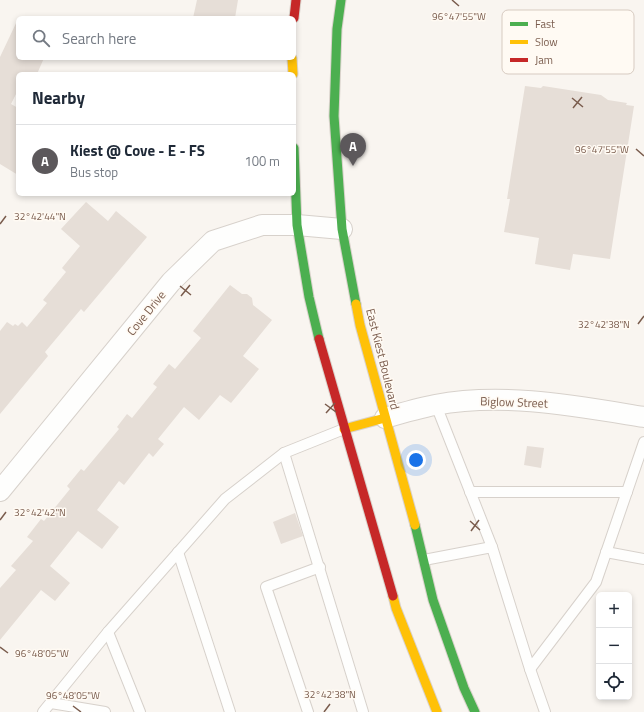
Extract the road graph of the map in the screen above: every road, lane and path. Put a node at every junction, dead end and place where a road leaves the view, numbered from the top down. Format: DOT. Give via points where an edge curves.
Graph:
graph roads {
  1 [pos="296,0"];
  2 [pos="341,0"];
  3 [pos="294,16"];
  4 [pos="292,60"];
  5 [pos="293,72"];
  6 [pos="296,196"];
  7 [pos="297,225"];
  8 [pos="342,229"];
  9 [pos="436,405"];
  10 [pos="644,417"];
  11 [pos="385,418"];
  12 [pos="344,429"];
  13 [pos="644,442"];
  14 [pos="284,453"];
  15 [pos="0,491"];
  16 [pos="470,492"];
  17 [pos="627,492"];
  18 [pos="492,547"];
  19 [pos="178,552"];
  20 [pos="606,552"];
  21 [pos="644,559"];
  22 [pos="424,560"];
  23 [pos="320,567"];
  24 [pos="108,632"];
  25 [pos="530,669"];
  26 [pos="51,702"];
  27 [pos="43,712"];
  28 [pos="105,712"];
  29 [pos="140,712"];
  30 [pos="230,712"];
  31 [pos="308,712"];
  32 [pos="363,712"];
  33 [pos="437,712"];
  34 [pos="475,712"];
  35 [pos="545,712"];
  1 -- 3 [label="main road"];
  2 -- 8 [label="main road, East Kiest Boulevard" via="337,29 334,116"];
  4 -- 5 [label="main road"];
  6 -- 7 [label="main road"];
  7 -- 8 [label="street, Cove Drive"];
  7 -- 12 [label="main road" via="309,297"];
  7 -- 15 [label="street, Cove Drive" via="262,225 213,242 171,282"];
  8 -- 11 [label="main road, East Kiest Boulevard" via="360,325"];
  9 -- 10 [label="street, Biglow Street" via="486,400 546,402"];
  9 -- 11 [label="street, Biglow Street"];
  9 -- 16 [label="lane"];
  11 -- 12 [label="main road"];
  11 -- 22 [label="main road, East Kiest Boulevard"];
  12 -- 14 [label="lane"];
  12 -- 33 [label="main road" via="396,608"];
  13 -- 17 [label="lane"];
  14 -- 19 [label="lane" via="225,499"];
  14 -- 23 [label="lane"];
  16 -- 17 [label="lane"];
  16 -- 18 [label="lane"];
  17 -- 20 [label="lane"];
  18 -- 22 [label="lane"];
  18 -- 25 [label="lane"];
  19 -- 24 [label="lane"];
  19 -- 30 [label="lane"];
  20 -- 21 [label="lane"];
  20 -- 25 [label="lane" via="596,582"];
  22 -- 34 [label="main road, East Kiest Boulevard" via="433,600"];
  23 -- 31 [label="lane" via="266,587"];
  23 -- 32 [label="lane"];
  24 -- 26 [label="lane"];
  24 -- 29 [label="lane"];
  25 -- 35 [label="lane"];
  26 -- 27 [label="lane"];
  26 -- 28 [label="lane"];
}
